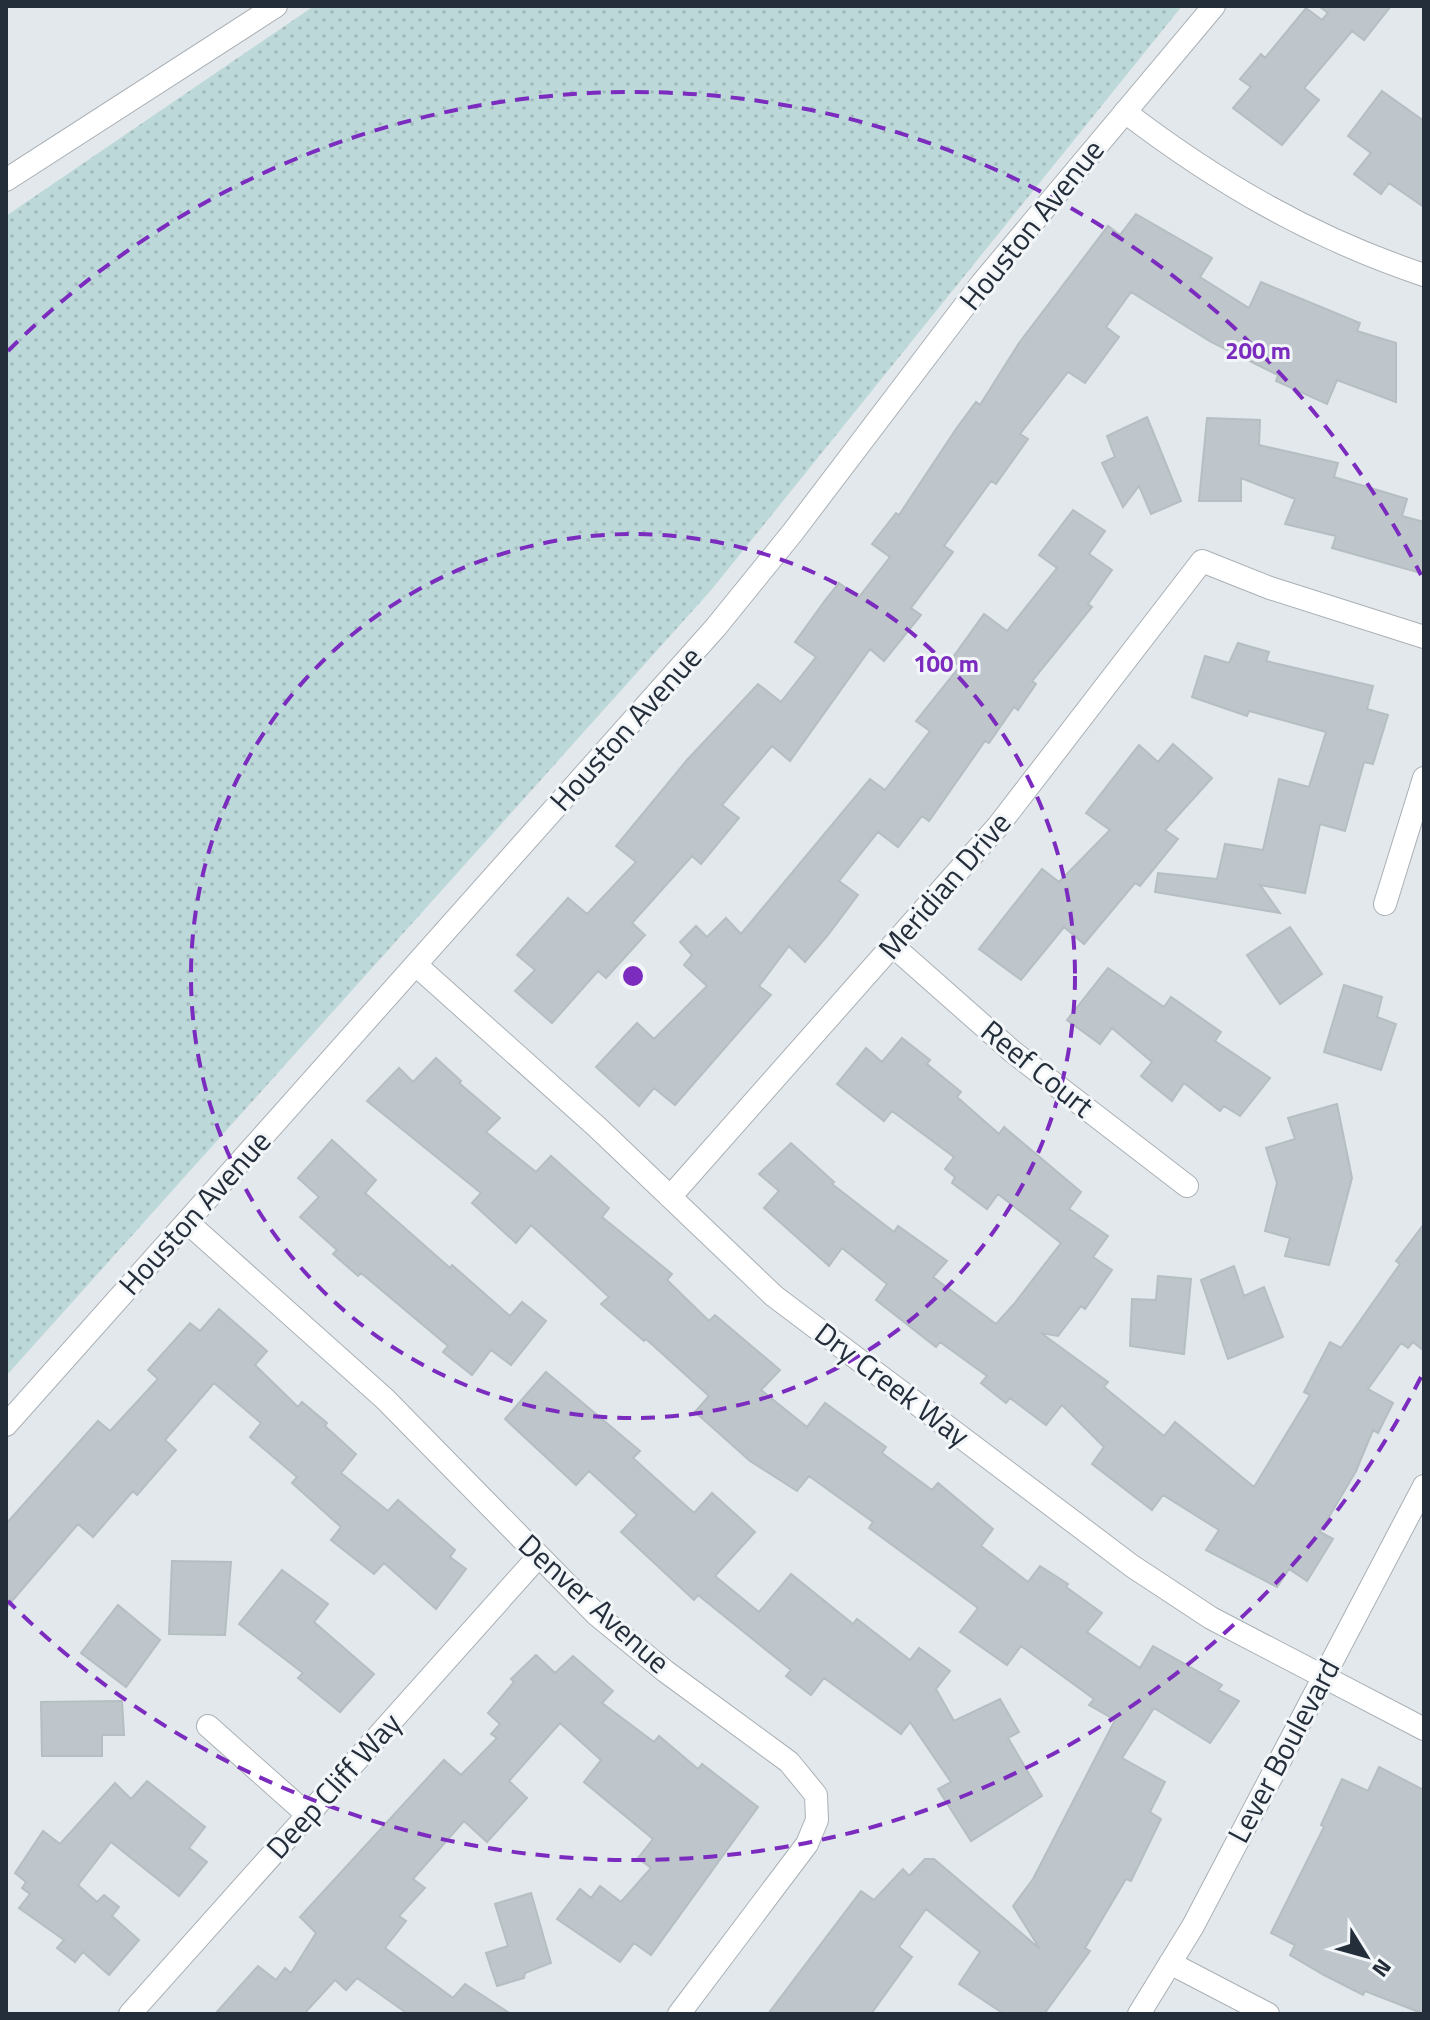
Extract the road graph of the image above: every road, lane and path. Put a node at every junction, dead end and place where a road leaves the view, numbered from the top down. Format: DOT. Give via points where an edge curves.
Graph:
graph roads {
  1 [pos="276,6"];
  2 [pos="1214,6"];
  3 [pos="1125,112"];
  4 [pos="6,180"];
  5 [pos="1424,275"];
  6 [pos="1424,637"];
  7 [pos="1424,778"];
  8 [pos="1385,904"];
  9 [pos="893,946"];
  10 [pos="416,965"];
  11 [pos="1187,1186"];
  12 [pos="670,1197"];
  13 [pos="187,1222"];
  14 [pos="6,1425"];
  15 [pos="1424,1486"];
  16 [pos="538,1557"];
  17 [pos="1323,1677"];
  18 [pos="208,1726"];
  19 [pos="1424,1729"];
  20 [pos="308,1815"];
  21 [pos="1170,1963"];
  22 [pos="130,2014"];
  23 [pos="679,2014"];
  24 [pos="1139,2014"];
  25 [pos="1268,2014"];
  1 -- 4 [label="street"];
  2 -- 3 [label="street, Houston Avenue"];
  3 -- 5 [label="street" via="1239,193 1308,230"];
  3 -- 10 [label="street, Houston Avenue" via="982,283 716,627"];
  6 -- 9 [label="street, Meridian Drive" via="1202,561 998,826"];
  7 -- 8 [label="street"];
  9 -- 11 [label="street, Reef Court" via="1013,1052"];
  9 -- 12 [label="street, Meridian Drive"];
  10 -- 12 [label="street, Dry Creek Way"];
  10 -- 13 [label="street, Houston Avenue"];
  12 -- 17 [label="street, Dry Creek Way" via="774,1296 1132,1566 1211,1618"];
  13 -- 14 [label="street, Houston Avenue"];
  13 -- 16 [label="street, Denver Avenue" via="385,1399"];
  15 -- 17 [label="street, Lever Boulevard"];
  16 -- 20 [label="street, Deep Cliff Way"];
  16 -- 23 [label="street, Denver Avenue" via="654,1662 789,1762 816,1795 817,1820 807,1844"];
  17 -- 19 [label="street, Dry Creek Way"];
  17 -- 21 [label="street, Lever Boulevard"];
  18 -- 20 [label="street"];
  20 -- 22 [label="street, Deep Cliff Way"];
  21 -- 24 [label="street, Lever Boulevard"];
  21 -- 25 [label="street"];
}
